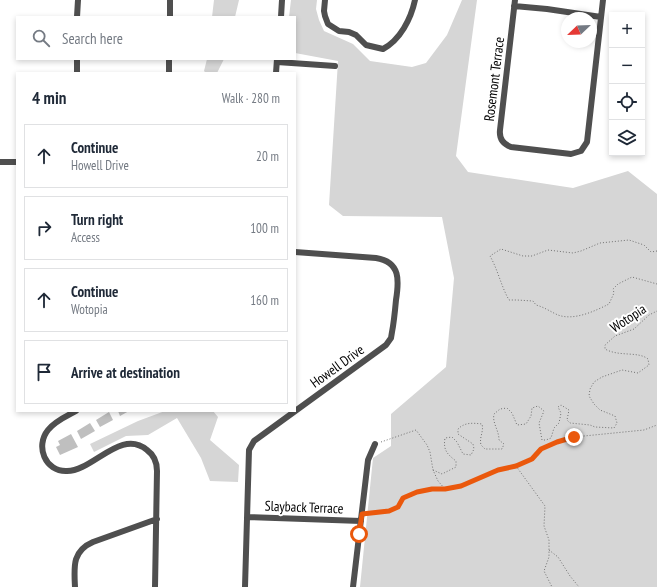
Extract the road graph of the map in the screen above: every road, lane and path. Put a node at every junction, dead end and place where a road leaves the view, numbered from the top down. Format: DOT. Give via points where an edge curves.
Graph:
graph roads {
  1 [pos="78,0"];
  2 [pos="170,0"];
  3 [pos="282,0"];
  4 [pos="325,0"];
  5 [pos="416,0"];
  6 [pos="603,0"];
  7 [pos="515,3"];
  8 [pos="78,16"];
  9 [pos="170,16"];
  10 [pos="281,16"];
  11 [pos="601,18"];
  12 [pos="77,60"];
  13 [pos="169,60"];
  14 [pos="277,61"];
  15 [pos="335,66"];
  16 [pos="77,72"];
  17 [pos="168,72"];
  18 [pos="276,72"];
  19 [pos="0,162"];
  20 [pos="16,162"];
  21 [pos="657,251"];
  22 [pos="296,252"];
  23 [pos="657,284"];
  24 [pos="657,311"];
  25 [pos="296,411"];
  26 [pos="74,412"];
  27 [pos="294,412"];
  28 [pos="657,425"];
  29 [pos="375,444"];
  30 [pos="516,466"];
  31 [pos="433,470"];
  32 [pos="445,489"];
  33 [pos="247,516"];
  34 [pos="361,518"];
  35 [pos="157,519"];
  36 [pos="549,550"];
  37 [pos="75,587"];
  38 [pos="155,587"];
  39 [pos="245,587"];
  40 [pos="353,587"];
  41 [pos="552,587"];
  42 [pos="579,587"];
  1 -- 8 [label="street"];
  2 -- 9 [label="street"];
  3 -- 10 [label="street"];
  4 -- 5 [label="street" via="324,11 328,24 339,31 356,35 366,44 383,49 390,45 406,25"];
  6 -- 11 [label="street, Rosemont Terrace"];
  7 -- 11 [label="street"];
  7 -- 11 [label="street, Rosemont Terrace" via="499,135 507,146 571,154 585,147"];
  12 -- 16 [label="street"];
  13 -- 17 [label="street"];
  14 -- 15 [label="street"];
  14 -- 18 [label="street"];
  19 -- 20 [label="street"];
  21 -- 23 [label="path, Wotopia" via="651,252 629,240 600,243 573,253 548,250 532,256 522,256 501,249 490,256 509,300 533,301 536,306 565,317 593,311 609,304 614,294 613,289 632,278"];
  22 -- 25 [label="street, Howell Drive" via="384,260 396,271 398,284 392,335 386,345"];
  24 -- 31 [label="path, Wotopia" via="634,329 614,336 605,346 608,351 644,356 648,359 649,365 638,373 622,370 602,377 594,382 590,389 589,396 594,404 600,410 615,416 617,423 614,428 570,423 567,420 569,410 561,405 558,407 561,413 559,423 554,428 551,438 542,440 539,423 544,411 538,406 532,408 526,424 517,425 512,412 507,408 500,409 494,414 493,420 499,433 499,440 504,444 502,449 485,450 480,445 484,429 482,424 462,424 458,434 473,444 471,455 463,454 452,437 445,438 447,454 456,461 456,467 442,474"];
  26 -- 35 [label="street" via="52,425 47,432 42,448 46,460 56,469 69,471 78,469 123,444 141,446 152,454 157,467"];
  27 -- 33 [label="street, Howell Drive" via="252,443 249,450"];
  28 -- 30 [label="path" via="644,430 574,437 541,449 532,459"];
  29 -- 31 [label="path" via="416,430 430,452"];
  29 -- 34 [label="street" via="368,460"];
  30 -- 32 [label="path" via="498,470 461,486"];
  30 -- 36 [label="path" via="545,506 544,526 549,540"];
  31 -- 32 [label="path"];
  32 -- 34 [label="path" via="417,492 403,498 398,507"];
  33 -- 34 [label="street, Slayback Terrace"];
  33 -- 39 [label="street, Howell Drive"];
  34 -- 40 [label="street"];
  35 -- 37 [label="street" via="84,547 75,563"];
  35 -- 38 [label="street"];
  36 -- 41 [label="path" via="544,571"];
  36 -- 42 [label="path" via="558,557"];
}
